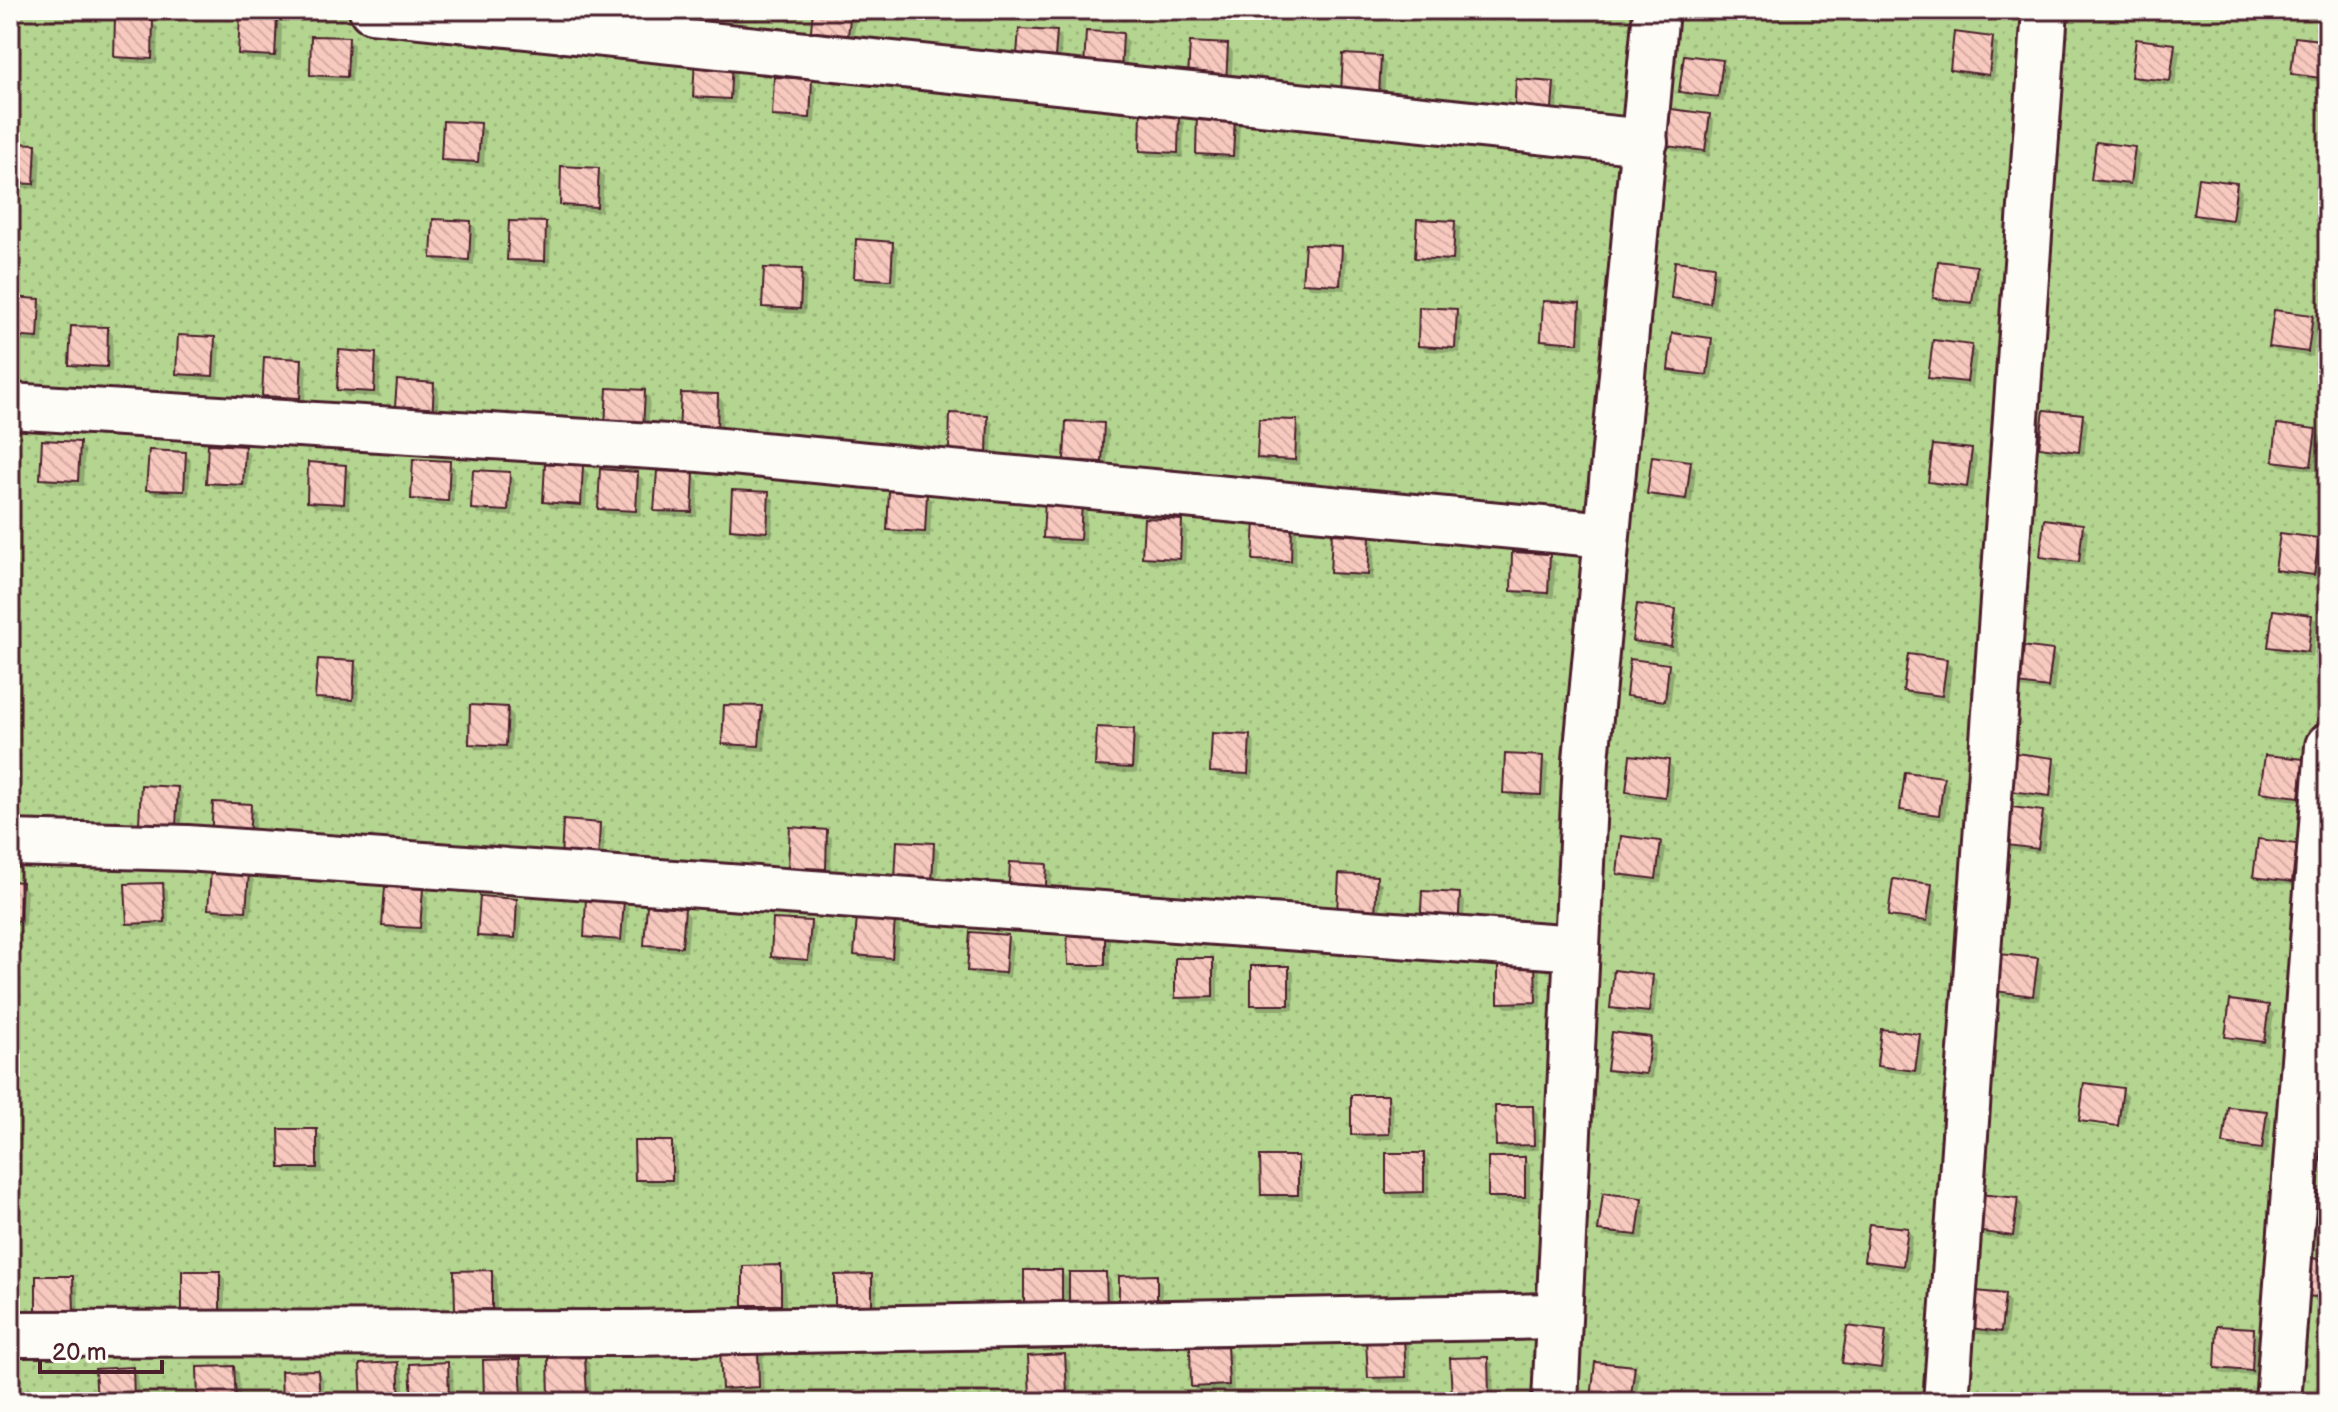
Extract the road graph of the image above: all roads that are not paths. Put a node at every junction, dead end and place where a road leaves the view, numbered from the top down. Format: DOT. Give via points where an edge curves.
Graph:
graph roads {
  1 [pos="372,10"];
  2 [pos="1656,10"];
  3 [pos="2045,10"];
  4 [pos="1645,142"];
  5 [pos="10,406"];
  6 [pos="1606,535"];
  7 [pos="2328,746"];
  8 [pos="10,843"];
  9 [pos="1577,948"];
  10 [pos="1559,1316"];
  11 [pos="10,1334"];
  12 [pos="1555,1402"];
  13 [pos="1946,1402"];
  14 [pos="2278,1402"];
  1 -- 4 [label="lane"];
  2 -- 4 [label="lane"];
  3 -- 13 [label="lane"];
  4 -- 6 [label="lane"];
  5 -- 6 [label="lane" via="700,449"];
  6 -- 9 [label="lane" via="1586,760"];
  7 -- 14 [label="lane"];
  8 -- 9 [label="lane" via="203,849"];
  9 -- 10 [label="lane"];
  10 -- 11 [label="lane" via="632,1333"];
  10 -- 12 [label="lane"];
}
